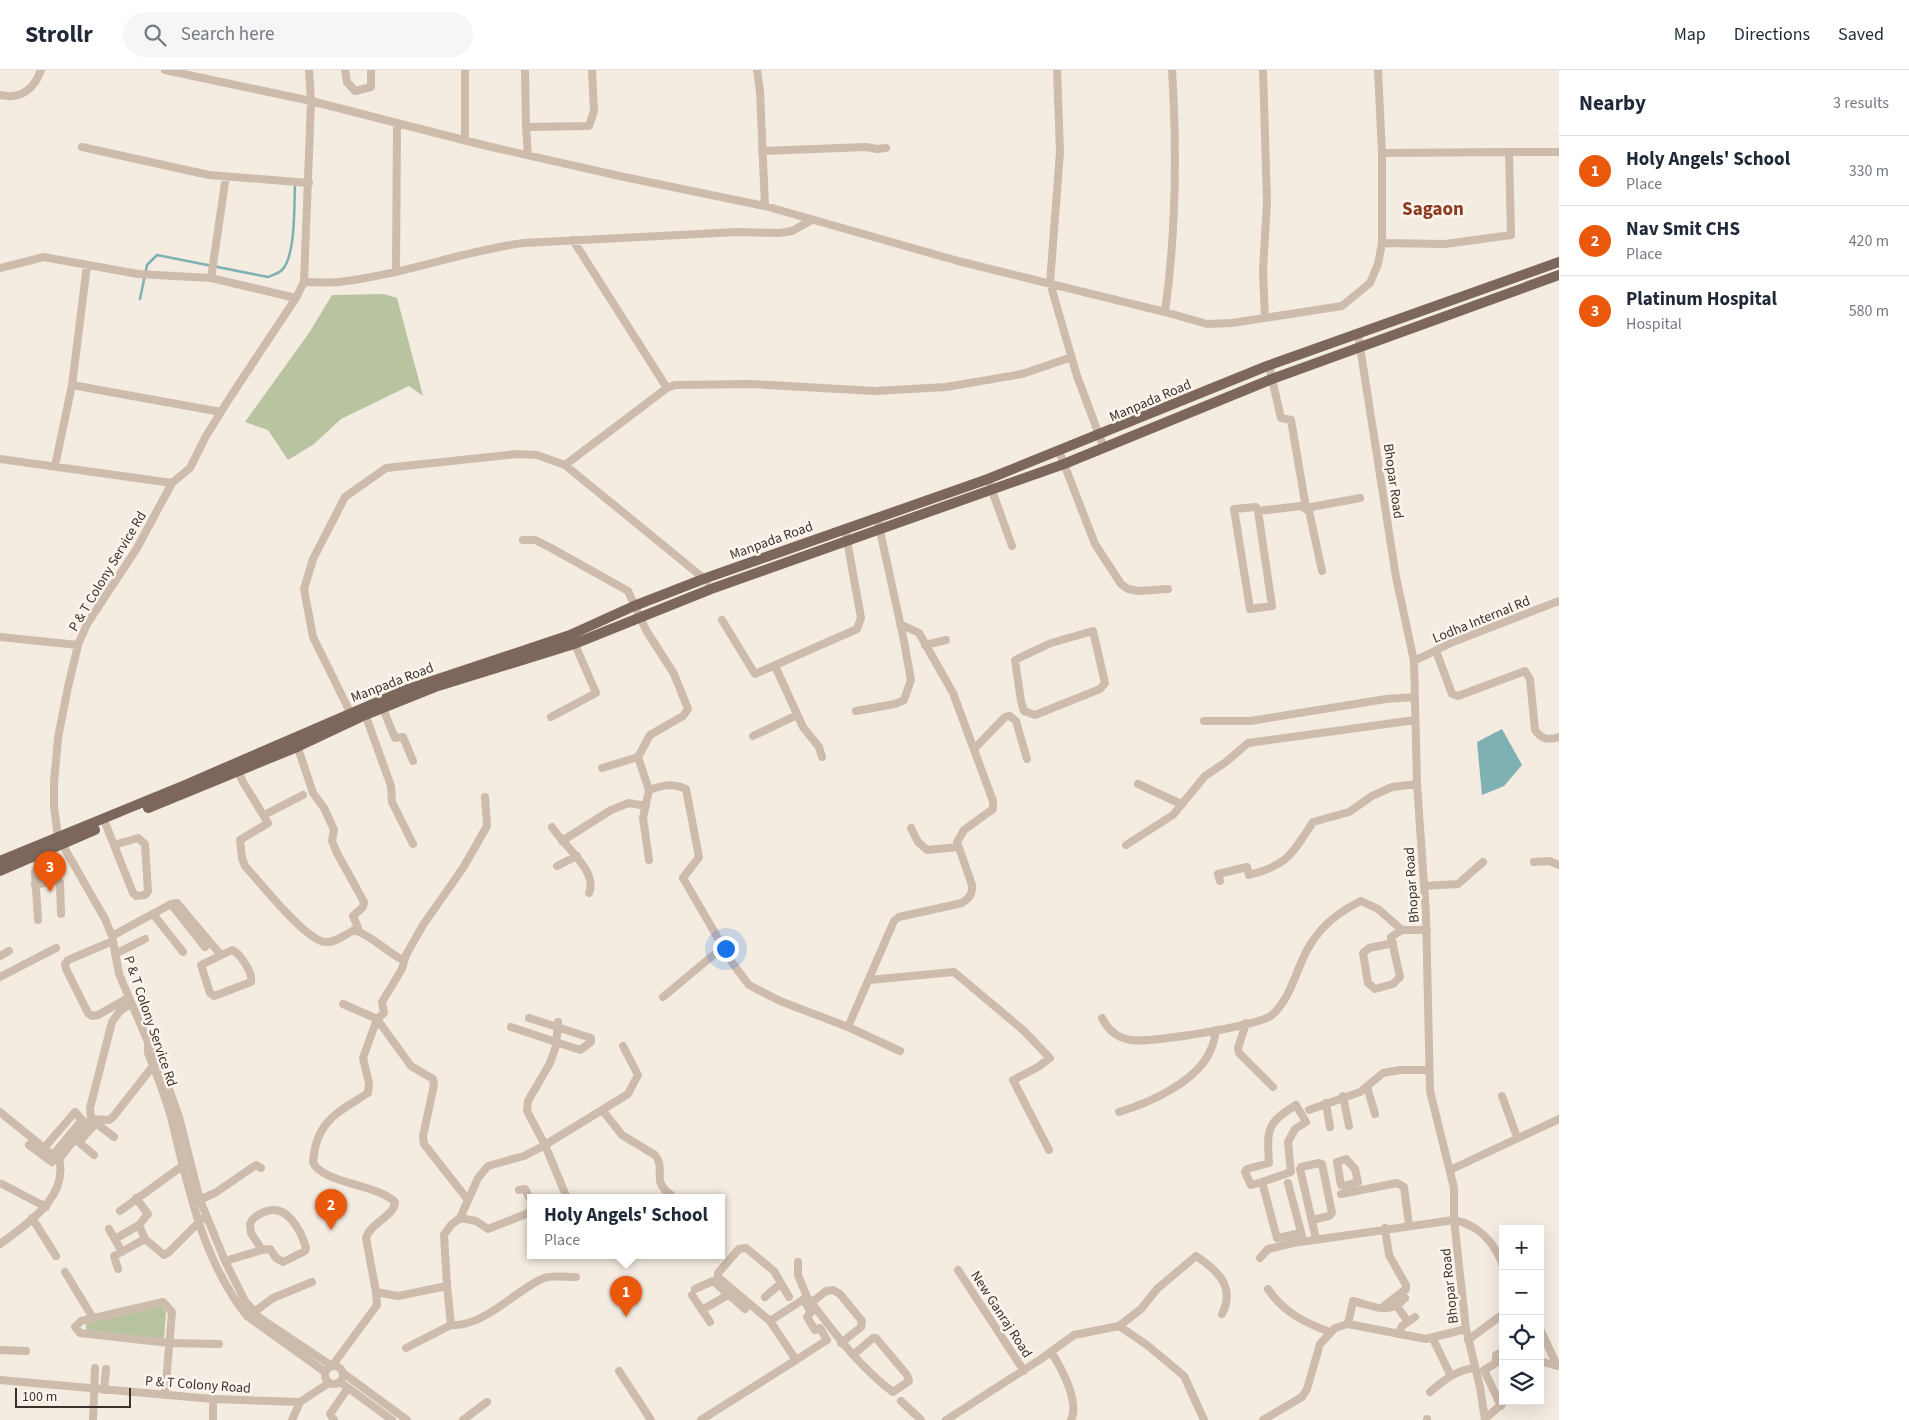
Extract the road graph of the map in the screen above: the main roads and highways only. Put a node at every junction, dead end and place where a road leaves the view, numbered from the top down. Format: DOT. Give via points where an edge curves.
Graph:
graph roads {
  1 [pos="1559,262"];
  2 [pos="1559,275"];
  3 [pos="572,639"];
  4 [pos="120,816"];
  5 [pos="55,843"];
  6 [pos="0,867"];
  1 -- 3 [label="main road, Manpada Road" via="1269,366 988,479 706,578 634,606"];
  2 -- 3 [label="main road, Manpada Road" via="1272,378 1064,464"];
  3 -- 4 [label="main road, Manpada Road" via="380,704"];
  4 -- 5 [label="main road, Manpada Road"];
  4 -- 5 [label="main road, Manpada Road" via="106,825"];
  5 -- 6 [label="main road, Manpada Road"];
  5 -- 6 [label="main road, Manpada Road" via="37,856"];
}
